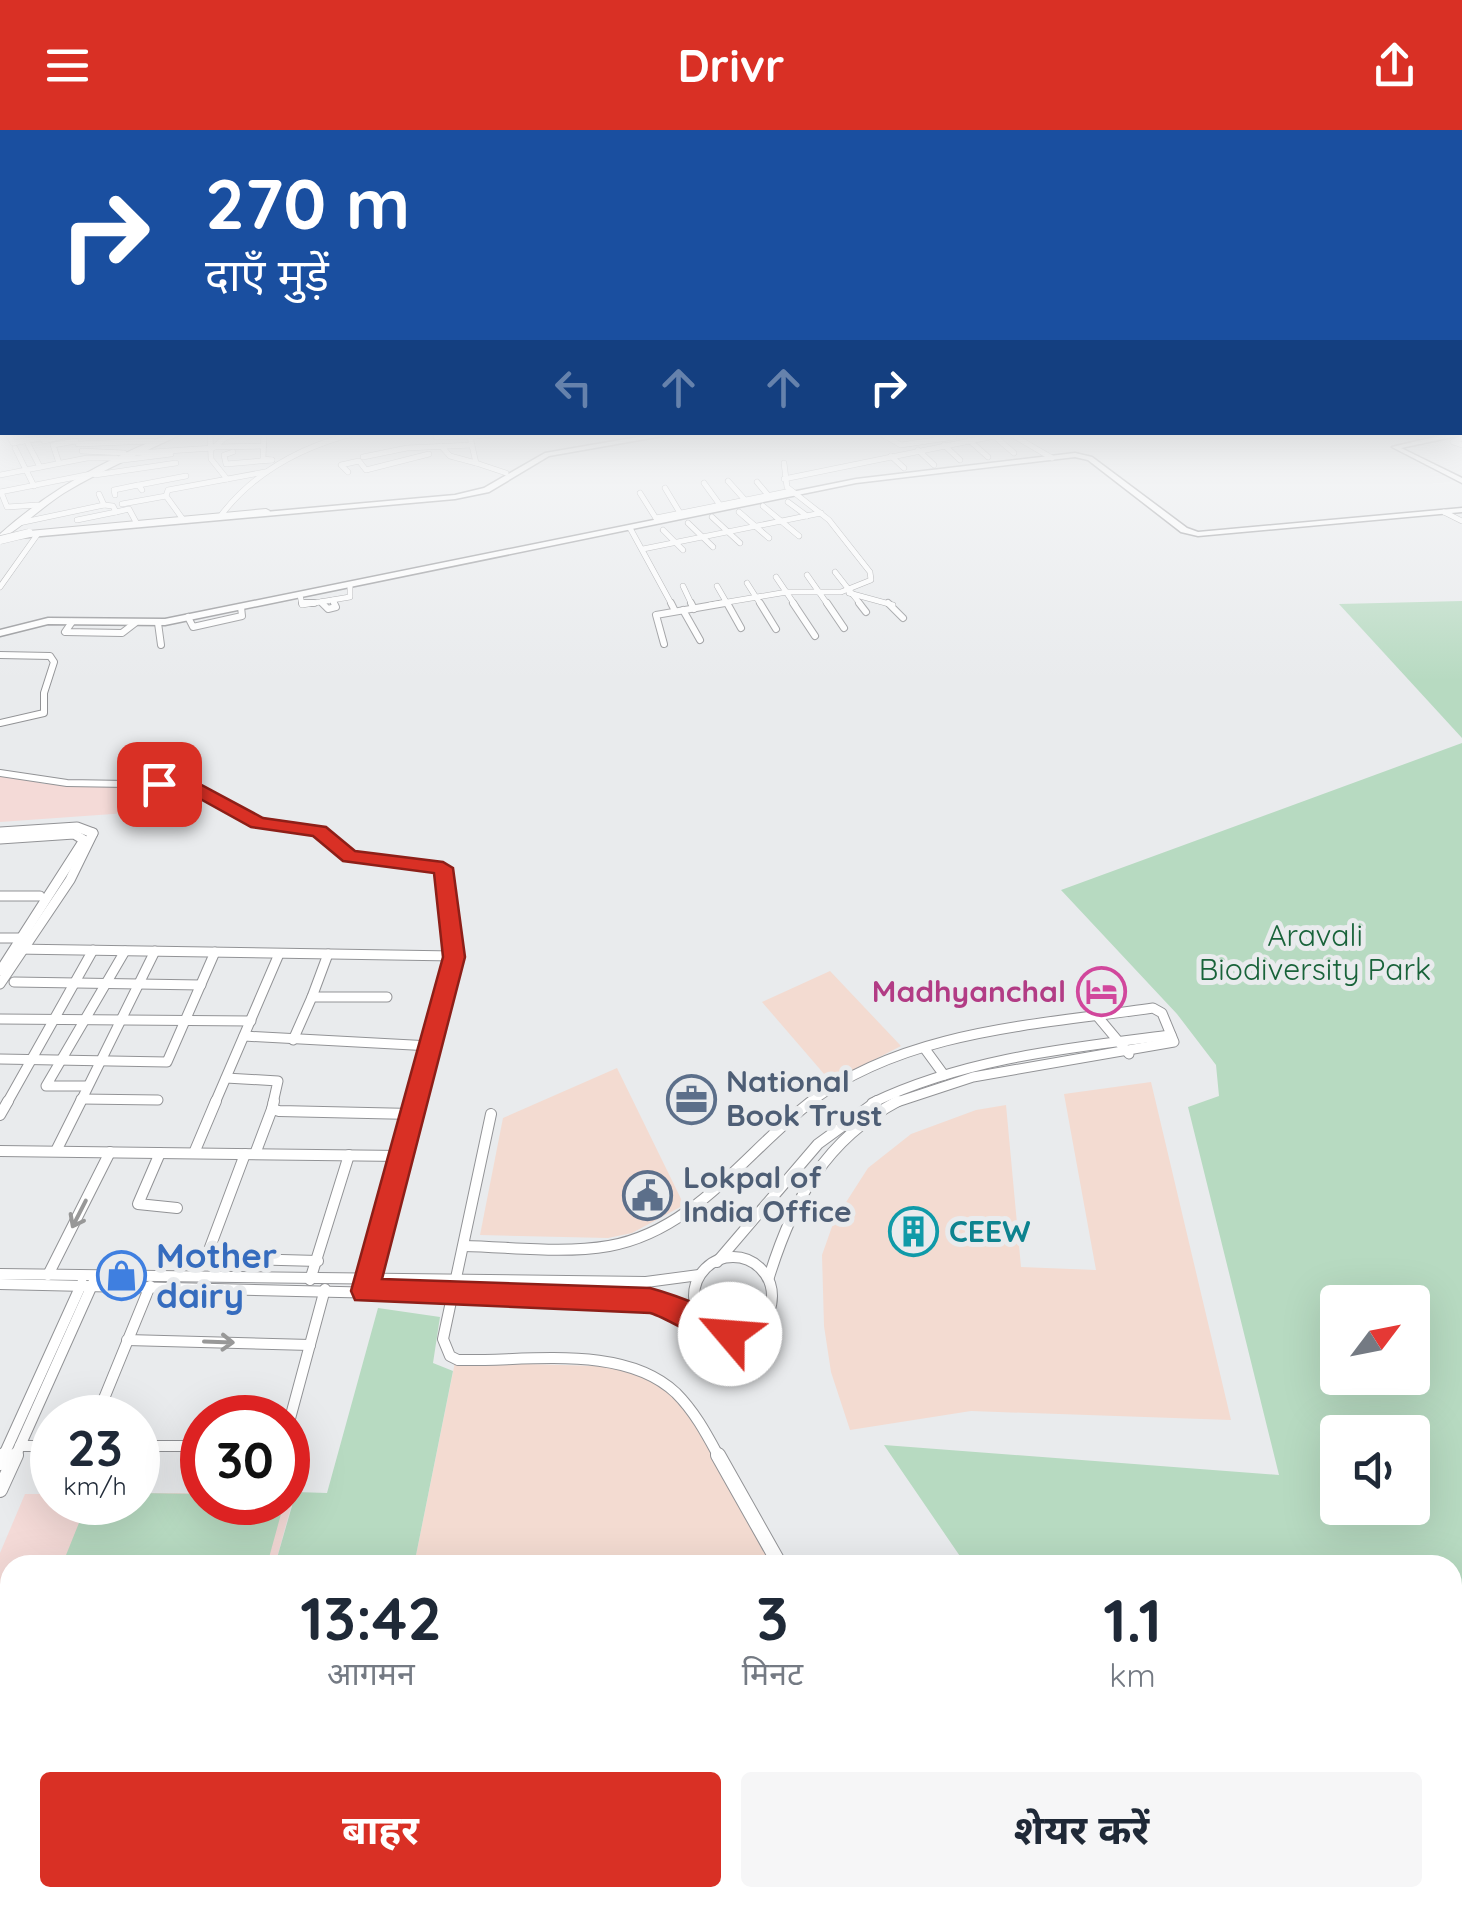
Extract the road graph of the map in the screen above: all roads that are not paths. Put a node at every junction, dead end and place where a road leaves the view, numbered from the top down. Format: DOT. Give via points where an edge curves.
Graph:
graph roads {
  1 [pos="27,515"];
  2 [pos="29,515"];
  3 [pos="58,515"];
  4 [pos="102,515"];
  5 [pos="132,515"];
  6 [pos="180,515"];
  7 [pos="213,515"];
  8 [pos="226,515"];
  9 [pos="257,515"];
  10 [pos="654,515"];
  11 [pos="676,515"];
  12 [pos="702,515"];
  13 [pos="742,515"];
  14 [pos="774,515"];
  15 [pos="812,515"];
  16 [pos="823,515"];
  17 [pos="1164,515"];
  18 [pos="1411,515"];
  19 [pos="807,516"];
  20 [pos="712,517"];
  21 [pos="182,518"];
  22 [pos="77,520"];
  23 [pos="782,521"];
  24 [pos="136,522"];
  25 [pos="16,523"];
  26 [pos="688,523"];
  27 [pos="659,524"];
  28 [pos="756,526"];
  29 [pos="630,528"];
  30 [pos="729,532"];
  31 [pos="32,534"];
  32 [pos="799,536"];
  33 [pos="702,537"];
  34 [pos="0,538"];
  35 [pos="769,538"];
  36 [pos="740,542"];
  37 [pos="676,543"];
  38 [pos="713,548"];
  39 [pos="642,549"];
  40 [pos="683,550"];
  41 [pos="835,572"];
  42 [pos="807,575"];
  43 [pos="776,577"];
  44 [pos="747,582"];
  45 [pos="350,586"];
  46 [pos="682,586"];
  47 [pos="717,586"];
  48 [pos="0,587"];
  49 [pos="786,592"];
  50 [pos="818,592"];
  51 [pos="849,592"];
  52 [pos="300,596"];
  53 [pos="758,600"];
  54 [pos="729,606"];
  55 [pos="241,607"];
  56 [pos="694,608"];
  57 [pos="679,611"];
  58 [pos="866,612"];
  59 [pos="188,617"];
  60 [pos="902,618"];
  61 [pos="158,623"];
  62 [pos="740,628"];
  63 [pos="844,628"];
  64 [pos="776,629"];
  65 [pos="0,633"];
  66 [pos="815,636"];
  67 [pos="700,640"];
  68 [pos="664,644"];
  69 [pos="161,645"];
  70 [pos="0,655"];
  71 [pos="0,723"];
  72 [pos="0,773"];
  73 [pos="3,839"];
  74 [pos="0,896"];
  75 [pos="40,896"];
  76 [pos="0,938"];
  77 [pos="20,946"];
  78 [pos="92,950"];
  79 [pos="125,951"];
  80 [pos="156,952"];
  81 [pos="215,952"];
  82 [pos="280,954"];
  83 [pos="328,954"];
  84 [pos="454,956"];
  85 [pos="0,972"];
  86 [pos="14,982"];
  87 [pos="75,982"];
  88 [pos="107,982"];
  89 [pos="140,982"];
  90 [pos="0,984"];
  91 [pos="201,985"];
  92 [pos="312,997"];
  93 [pos="388,997"];
  94 [pos="1098,1017"];
  95 [pos="0,1019"];
  96 [pos="54,1020"];
  97 [pos="85,1020"];
  98 [pos="119,1020"];
  99 [pos="186,1021"];
  100 [pos="250,1022"];
  101 [pos="1171,1035"];
  102 [pos="244,1036"];
  103 [pos="293,1040"];
  104 [pos="1119,1042"];
  105 [pos="430,1046"];
  106 [pos="925,1049"];
  107 [pos="1129,1054"];
  108 [pos="0,1059"];
  109 [pos="32,1059"];
  110 [pos="62,1060"];
  111 [pos="99,1061"];
  112 [pos="944,1074"];
  113 [pos="226,1078"];
  114 [pos="87,1086"];
  115 [pos="81,1099"];
  116 [pos="158,1100"];
  117 [pos="272,1109"];
  118 [pos="412,1114"];
  119 [pos="491,1114"];
  120 [pos="0,1115"];
  121 [pos="0,1150"];
  122 [pos="56,1151"];
  123 [pos="110,1152"];
  124 [pos="160,1153"];
  125 [pos="194,1153"];
  126 [pos="250,1154"];
  127 [pos="349,1155"];
  128 [pos="401,1156"];
  129 [pos="176,1208"];
  130 [pos="464,1246"];
  131 [pos="318,1261"];
  132 [pos="717,1262"];
  133 [pos="0,1274"];
  134 [pos="48,1275"];
  135 [pos="699,1275"];
  136 [pos="769,1278"];
  137 [pos="310,1280"];
  138 [pos="88,1281"];
  139 [pos="151,1282"];
  140 [pos="0,1284"];
  141 [pos="326,1285"];
  142 [pos="366,1285"];
  143 [pos="456,1286"];
  144 [pos="698,1316"];
  145 [pos="128,1340"];
  146 [pos="310,1345"];
  147 [pos="105,1395"];
  148 [pos="296,1395"];
  149 [pos="20,1446"];
  150 [pos="30,1446"];
  151 [pos="1,1457"];
  152 [pos="0,1490"];
  153 [pos="774,1555"];
  1 -- 34 [label="main road"];
  2 -- 25 [label="main road"];
  3 -- 25 [label="street"];
  4 -- 22 [label="street"];
  5 -- 24 [label="street"];
  6 -- 21 [label="street"];
  7 -- 21 [label="street"];
  8 -- 31 [label="main road"];
  9 -- 31 [label="street"];
  10 -- 27 [label="street"];
  11 -- 27 [label="street"];
  12 -- 27 [label="street"];
  13 -- 28 [label="street"];
  14 -- 23 [label="street"];
  15 -- 19 [label="street"];
  16 -- 51 [label="street" via="872,574"];
  17 -- 18 [label="street" via="1198,534"];
  19 -- 23 [label="street"];
  20 -- 30 [label="street"];
  21 -- 24 [label="street"];
  23 -- 28 [label="street"];
  23 -- 32 [label="street"];
  24 -- 34 [label="street"];
  25 -- 34 [label="main road"];
  26 -- 33 [label="street"];
  27 -- 29 [label="street"];
  27 -- 37 [label="street"];
  28 -- 30 [label="street"];
  28 -- 35 [label="street"];
  29 -- 39 [label="street"];
  29 -- 45 [label="street"];
  30 -- 33 [label="street"];
  30 -- 36 [label="street"];
  31 -- 34 [label="main road"];
  31 -- 48 [label="street"];
  33 -- 37 [label="street"];
  33 -- 38 [label="street"];
  37 -- 39 [label="street"];
  37 -- 40 [label="street"];
  39 -- 57 [label="street"];
  41 -- 51 [label="street"];
  42 -- 50 [label="street"];
  43 -- 49 [label="street"];
  44 -- 53 [label="street"];
  45 -- 52 [label="street"];
  45 -- 52 [label="street" via="352,596 334,600 336,607 328,609 321,602 302,605"];
  46 -- 56 [label="street"];
  47 -- 54 [label="street"];
  49 -- 50 [label="street"];
  49 -- 53 [label="street"];
  49 -- 66 [label="street"];
  50 -- 51 [label="street"];
  50 -- 63 [label="street"];
  51 -- 58 [label="street"];
  51 -- 60 [label="street" via="892,604"];
  52 -- 55 [label="street"];
  53 -- 54 [label="street"];
  53 -- 64 [label="street"];
  54 -- 56 [label="street"];
  54 -- 62 [label="street"];
  55 -- 59 [label="street"];
  55 -- 59 [label="street" via="243,615 216,630 212,623 192,626"];
  56 -- 57 [label="street"];
  57 -- 67 [label="street"];
  57 -- 68 [label="street" via="655,616"];
  59 -- 61 [label="street"];
  61 -- 65 [label="street" via="45,622"];
  61 -- 69 [label="street"];
  70 -- 71 [label="street" via="50,656 54,662 44,713"];
  72 -- 84 [label="street" via="188,785 258,823 319,831 350,856 443,868"];
  73 -- 77 [label="street" via="88,835"];
  74 -- 75 [label="street"];
  76 -- 77 [label="street"];
  77 -- 78 [label="street"];
  77 -- 85 [label="street"];
  77 -- 90 [label="street"];
  78 -- 79 [label="street"];
  78 -- 87 [label="street"];
  79 -- 80 [label="street"];
  79 -- 88 [label="street"];
  80 -- 81 [label="street"];
  80 -- 89 [label="street"];
  81 -- 82 [label="street"];
  81 -- 91 [label="street"];
  82 -- 83 [label="street"];
  82 -- 100 [label="street"];
  83 -- 84 [label="street"];
  83 -- 92 [label="street"];
  84 -- 105 [label="street"];
  86 -- 87 [label="street"];
  87 -- 88 [label="street"];
  87 -- 96 [label="street"];
  88 -- 89 [label="street"];
  88 -- 97 [label="street"];
  89 -- 91 [label="street"];
  89 -- 98 [label="street"];
  91 -- 99 [label="street"];
  92 -- 93 [label="street"];
  92 -- 103 [label="street"];
  94 -- 101 [label="street" via="1156,1009"];
  94 -- 104 [label="street"];
  94 -- 106 [label="street"];
  95 -- 96 [label="street"];
  96 -- 97 [label="street"];
  96 -- 109 [label="street"];
  97 -- 98 [label="street"];
  97 -- 110 [label="street"];
  98 -- 99 [label="street"];
  98 -- 111 [label="street"];
  99 -- 100 [label="street"];
  99 -- 111 [label="street" via="167,1062"];
  100 -- 102 [label="street"];
  101 -- 104 [label="street"];
  101 -- 107 [label="street" via="1172,1045"];
  102 -- 103 [label="street"];
  102 -- 113 [label="street"];
  103 -- 105 [label="street"];
  104 -- 107 [label="street"];
  104 -- 112 [label="street"];
  105 -- 118 [label="street"];
  106 -- 112 [label="street"];
  106 -- 130 [label="street" via="841,1081 652,1233 596,1247"];
  107 -- 136 [label="street" via="968,1080 868,1116 834,1146 798,1200"];
  108 -- 109 [label="street"];
  109 -- 110 [label="street"];
  109 -- 120 [label="street"];
  110 -- 111 [label="street"];
  110 -- 114 [label="street" via="46,1086"];
  111 -- 114 [label="street"];
  112 -- 132 [label="street" via="876,1100 834,1130"];
  113 -- 117 [label="street" via="278,1081"];
  113 -- 125 [label="street"];
  114 -- 115 [label="street"];
  115 -- 116 [label="street"];
  115 -- 122 [label="street"];
  117 -- 118 [label="street"];
  117 -- 126 [label="street"];
  118 -- 128 [label="street"];
  119 -- 130 [label="street"];
  121 -- 122 [label="street"];
  122 -- 123 [label="street"];
  123 -- 124 [label="street"];
  123 -- 134 [label="street, one-way"];
  124 -- 125 [label="street"];
  124 -- 129 [label="street" via="138,1204"];
  125 -- 126 [label="street"];
  126 -- 127 [label="street"];
  126 -- 131 [label="street" via="206,1258"];
  127 -- 128 [label="street"];
  127 -- 131 [label="street"];
  128 -- 142 [label="street"];
  130 -- 143 [label="street"];
  131 -- 137 [label="street"];
  132 -- 135 [label="street"];
  132 -- 136 [label="street" via="746,1261"];
  133 -- 134 [label="street"];
  134 -- 138 [label="street"];
  135 -- 143 [label="street"];
  135 -- 144 [label="street" via="692,1292"];
  136 -- 144 [label="street" via="772,1309 754,1329 721,1332"];
  137 -- 139 [label="street"];
  137 -- 141 [label="street"];
  138 -- 139 [label="street"];
  138 -- 140 [label="street"];
  138 -- 149 [label="street"];
  138 -- 151 [label="street"];
  139 -- 141 [label="street"];
  139 -- 145 [label="street"];
  141 -- 142 [label="street"];
  141 -- 146 [label="street"];
  142 -- 143 [label="street"];
  143 -- 144 [label="street" via="633,1299"];
  143 -- 153 [label="street" via="444,1339 458,1360 635,1368 679,1391"];
  145 -- 146 [label="street, one-way"];
  145 -- 147 [label="street"];
  146 -- 148 [label="street"];
  149 -- 150 [label="street"];
  149 -- 152 [label="street"];
}
